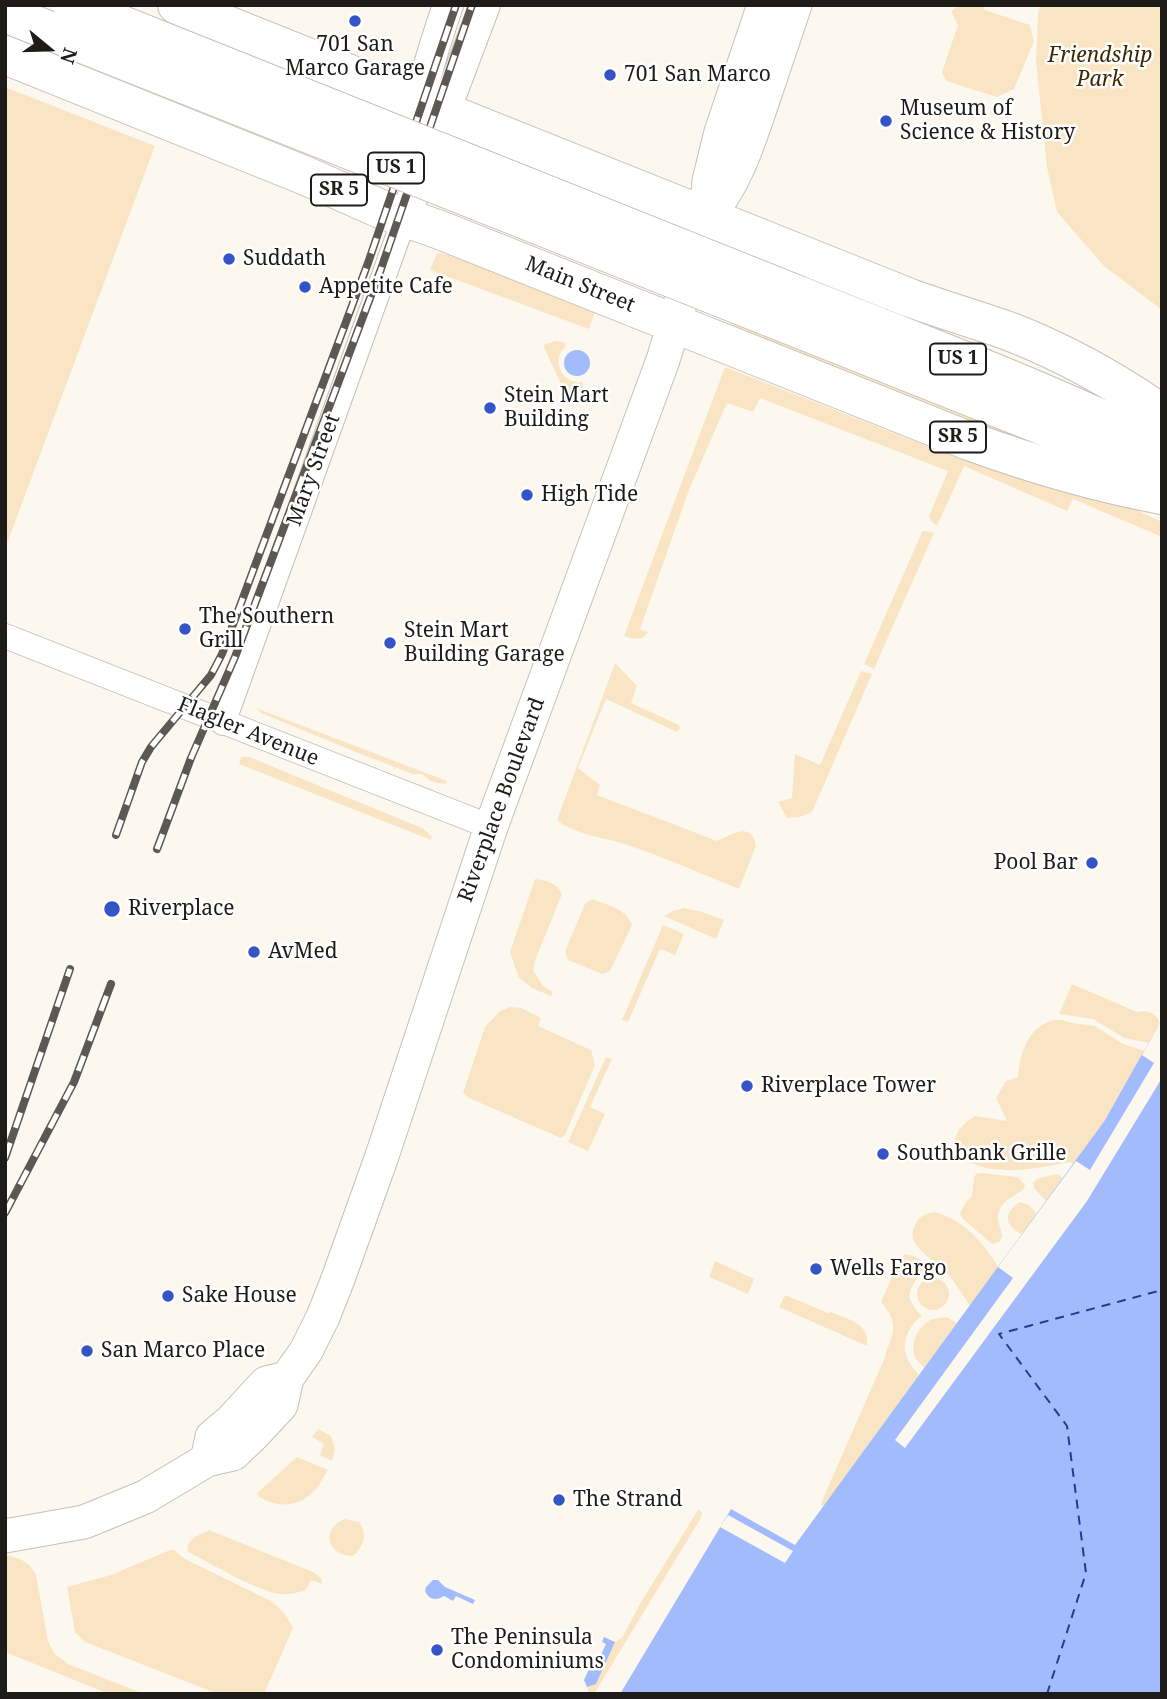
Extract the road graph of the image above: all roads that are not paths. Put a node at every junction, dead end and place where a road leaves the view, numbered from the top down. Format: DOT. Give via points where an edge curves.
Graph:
graph roads {
  1 [pos="72,5"];
  2 [pos="170,5"];
  3 [pos="177,5"];
  4 [pos="448,5"];
  5 [pos="485,5"];
  6 [pos="764,5"];
  7 [pos="795,5"];
  8 [pos="5,13"];
  9 [pos="5,55"];
  10 [pos="132,106"];
  11 [pos="432,108"];
  12 [pos="405,217"];
  13 [pos="706,218"];
  14 [pos="793,309"];
  15 [pos="674,323"];
  16 [pos="1122,433"];
  17 [pos="1162,448"];
  18 [pos="1162,473"];
  19 [pos="1162,495"];
  20 [pos="5,636"];
  21 [pos="223,723"];
  22 [pos="491,827"];
  23 [pos="5,1536"];
  1 -- 14 [label="main road, US 1, bridge"];
  2 -- 10 [label="main road"];
  3 -- 11 [label="main road, Main Street / SR 5"];
  4 -- 11 [label="street, Mary Street" via="431,55"];
  5 -- 11 [label="street, Mary Street"];
  6 -- 13 [label="main road" via="719,139"];
  7 -- 13 [label="main road" via="740,163"];
  8 -- 14 [label="main road, US 1, bridge"];
  9 -- 10 [label="main road, Main Street / SR 5"];
  10 -- 12 [label="main road, Main Street / SR 5"];
  11 -- 12 [label="street, Mary Street"];
  11 -- 13 [label="main road, Main Street / SR 5"];
  12 -- 15 [label="main road, Main Street / SR 5"];
  12 -- 21 [label="street, Mary Street"];
  13 -- 15 [label="main road, Riverplace Boulevard"];
  13 -- 16 [label="main road, Main Street / SR 5" via="1013,333 1081,364"];
  14 -- 16 [label="main road, US 1"];
  15 -- 16 [label="main road, Main Street / SR 5" via="1034,463"];
  15 -- 22 [label="main road, Riverplace Boulevard"];
  16 -- 17 [label="main road, US 1"];
  16 -- 18 [label="main road, US 1"];
  16 -- 19 [label="main road, Main Street / SR 5"];
  20 -- 21 [label="street, Flagler Avenue"];
  21 -- 22 [label="street, Flagler Avenue"];
  22 -- 23 [label="main road, Riverplace Boulevard" via="338,1279 306,1351 287,1378 281,1405 233,1454 207,1460 145,1497 84,1522"];
}
